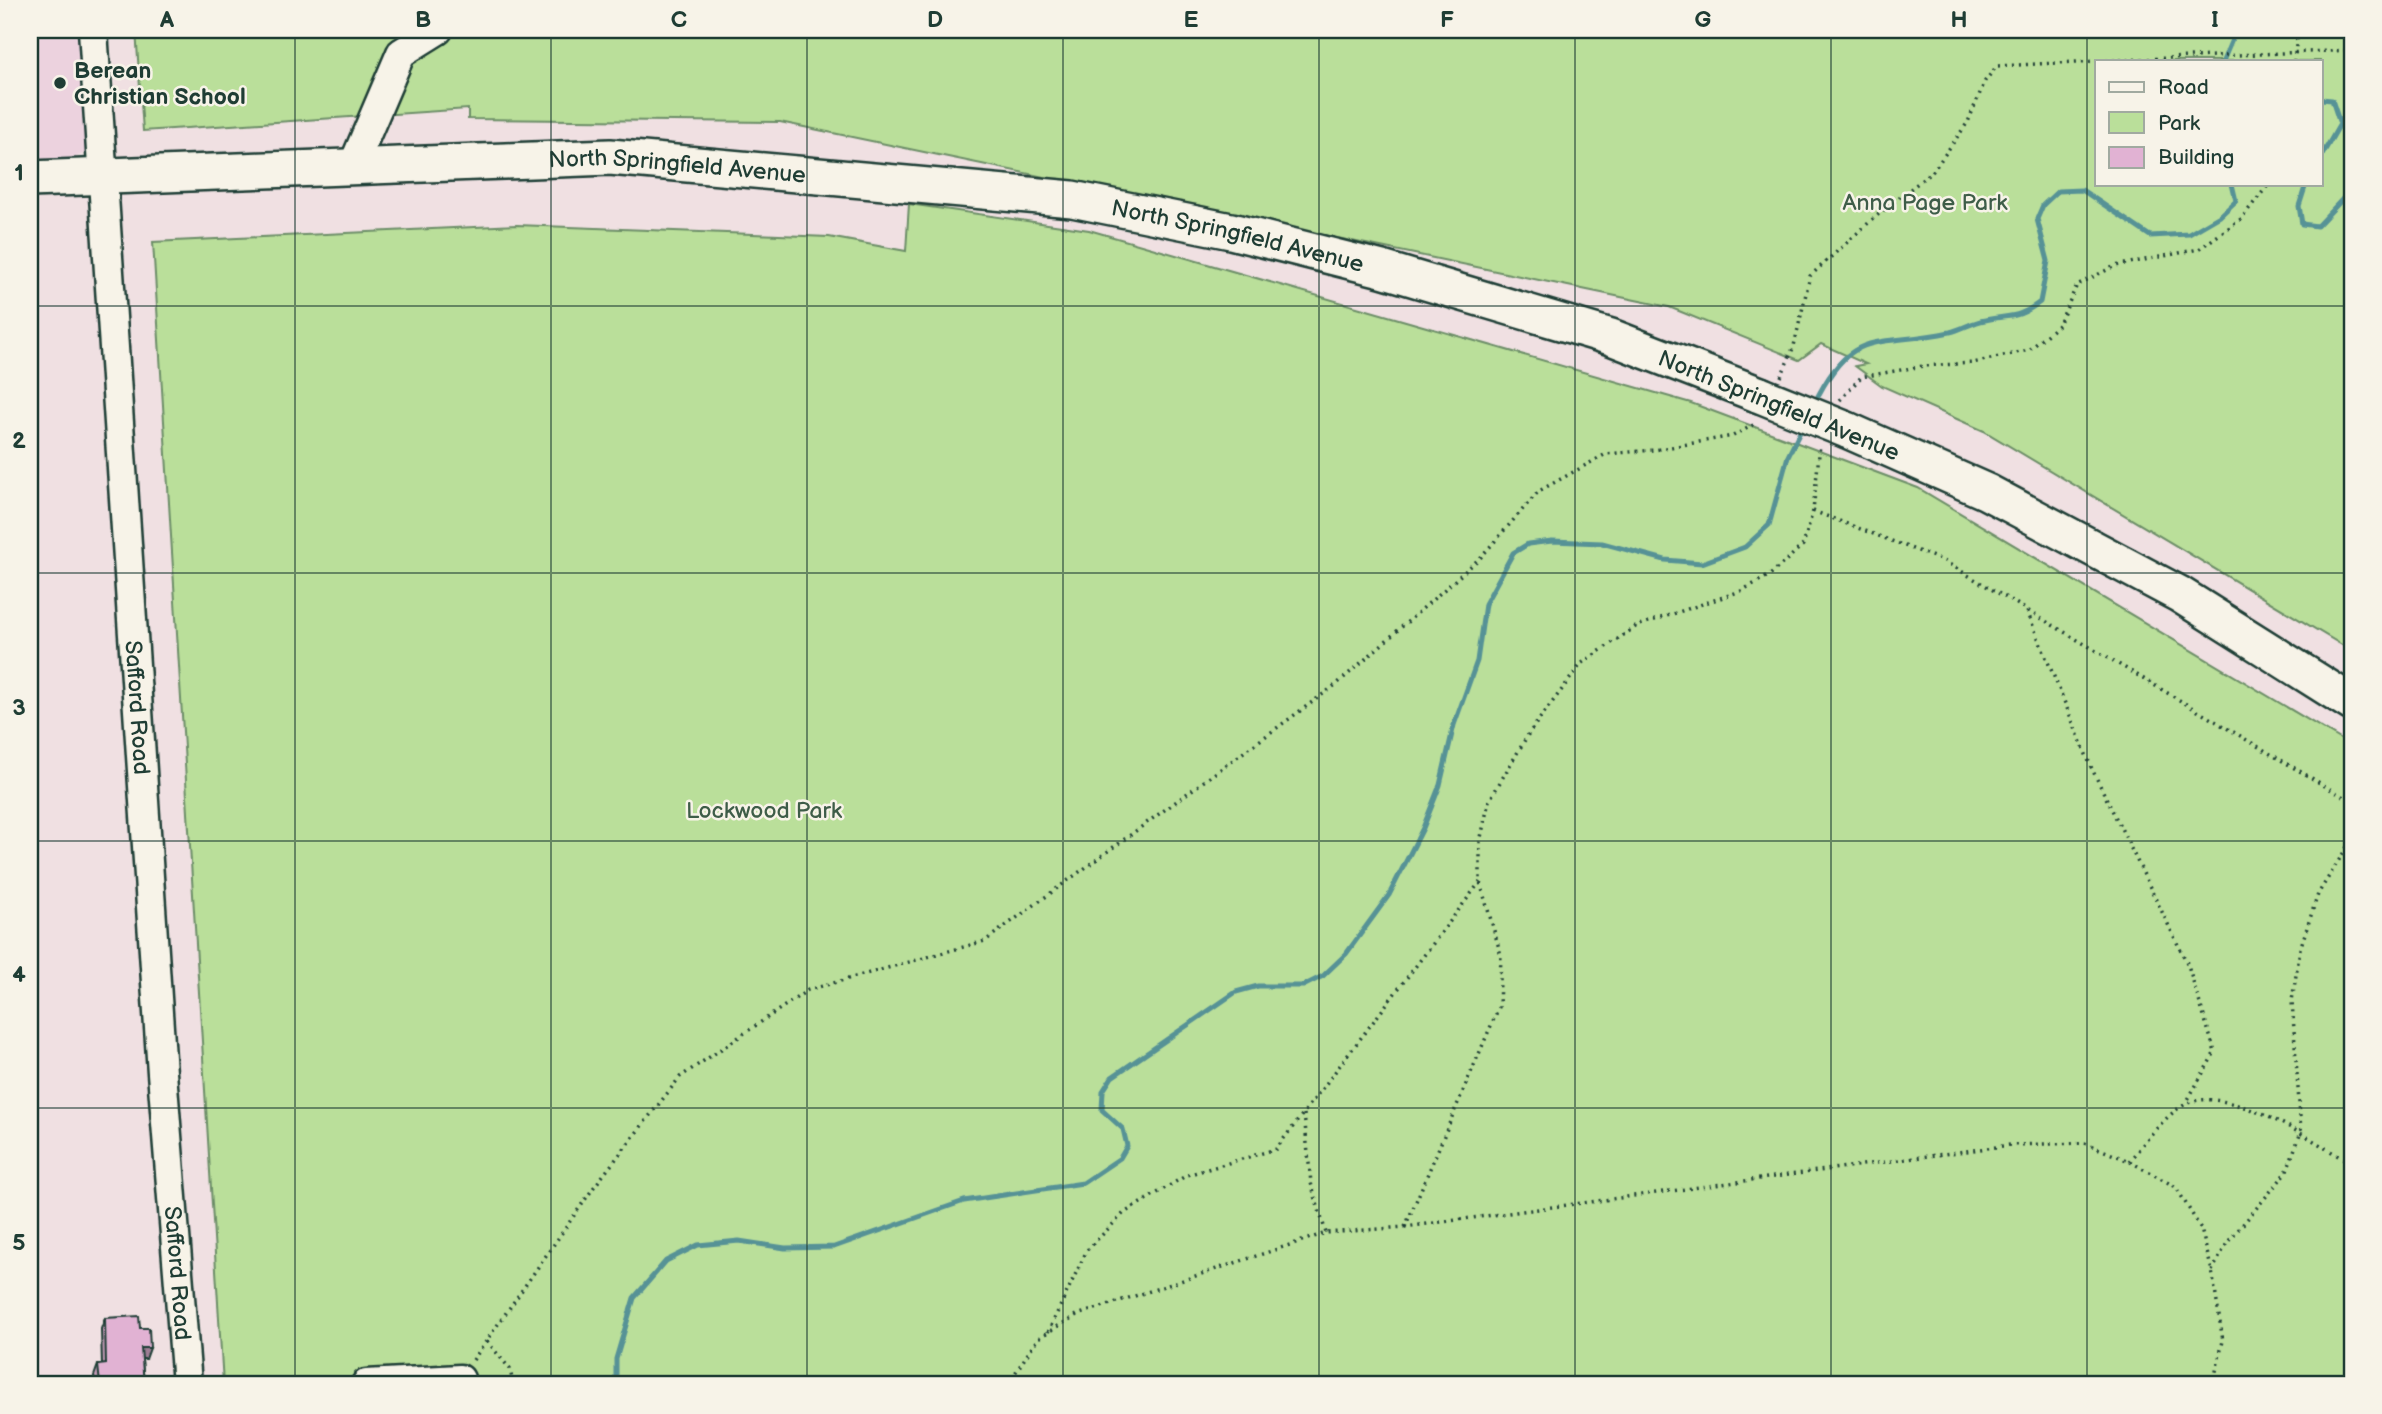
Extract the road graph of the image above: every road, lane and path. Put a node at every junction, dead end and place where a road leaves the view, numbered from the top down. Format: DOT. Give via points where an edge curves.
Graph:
graph roads {
  1 [pos="93,30"];
  2 [pos="438,30"];
  3 [pos="2298,30"];
  4 [pos="2352,50"];
  5 [pos="2295,53"];
  6 [pos="2125,60"];
  7 [pos="2294,60"];
  8 [pos="2095,61"];
  9 [pos="352,168"];
  10 [pos="103,175"];
  11 [pos="30,179"];
  12 [pos="2267,186"];
  13 [pos="1767,400"];
  14 [pos="1835,424"];
  15 [pos="1813,511"];
  16 [pos="2027,609"];
  17 [pos="2352,703"];
  18 [pos="2352,802"];
  19 [pos="2352,839"];
  20 [pos="1480,882"];
  21 [pos="2186,1103"];
  22 [pos="1304,1112"];
  23 [pos="2301,1132"];
  24 [pos="2129,1161"];
  25 [pos="2352,1165"];
  26 [pos="1405,1227"];
  27 [pos="1326,1233"];
  28 [pos="2212,1271"];
  29 [pos="1048,1332"];
  30 [pos="487,1340"];
  31 [pos="461,1381"];
  32 [pos="187,1384"];
  33 [pos="366,1384"];
  34 [pos="513,1384"];
  35 [pos="1009,1384"];
  36 [pos="2213,1384"];
  1 -- 10 [label="street, Safford Road"];
  2 -- 9 [label="street" via="401,53"];
  3 -- 5 [label="path"];
  4 -- 5 [label="path"];
  5 -- 6 [label="path"];
  5 -- 7 [label="path"];
  8 -- 13 [label="path" via="1997,66 1985,81 1968,122 1933,171 1810,276 1794,346"];
  9 -- 10 [label="main road, North Springfield Avenue"];
  9 -- 13 [label="main road, North Springfield Avenue" via="610,157 1072,200 1231,230 1382,269 1611,337"];
  10 -- 11 [label="main road, North Springfield Avenue"];
  10 -- 32 [label="street, Safford Road"];
  12 -- 14 [label="path" via="2241,219 2199,249 2115,266 2077,285 2059,324 2029,349 1973,363 1861,377"];
  13 -- 14 [label="main road, North Springfield Avenue, bridge"];
  13 -- 30 [label="path" via="1733,436 1606,454 1539,491 1481,558 1337,684 985,941 808,990 680,1077 594,1187"];
  14 -- 15 [label="path"];
  14 -- 17 [label="main road, North Springfield Avenue" via="1987,492 2179,594"];
  15 -- 16 [label="path" via="1944,561"];
  15 -- 20 [label="path" via="1803,545 1770,575 1741,591 1637,626 1582,663 1529,733 1489,801 1480,842"];
  16 -- 18 [label="path"];
  16 -- 21 [label="path" via="2092,769 2188,965 2215,1052"];
  19 -- 23 [label="path" via="2318,894 2300,949 2292,1001"];
  20 -- 22 [label="path"];
  20 -- 26 [label="path" via="1501,955 1499,1007"];
  21 -- 23 [label="path" via="2211,1100 2247,1108"];
  21 -- 24 [label="path"];
  22 -- 27 [label="path" via="1311,1183"];
  22 -- 29 [label="path" via="1276,1149 1187,1175 1124,1213 1087,1251"];
  23 -- 25 [label="path"];
  23 -- 28 [label="path" via="2286,1173 2227,1243"];
  24 -- 26 [label="path" via="2085,1143 2010,1145"];
  24 -- 28 [label="path" via="2176,1187 2201,1229"];
  26 -- 27 [label="path"];
  27 -- 29 [label="path" via="1077,1315"];
  28 -- 36 [label="path" via="2223,1342"];
  29 -- 35 [label="path" via="1038,1338"];
  30 -- 31 [label="path"];
  30 -- 34 [label="path" via="510,1369"];
  31 -- 33 [label="street"];
}
